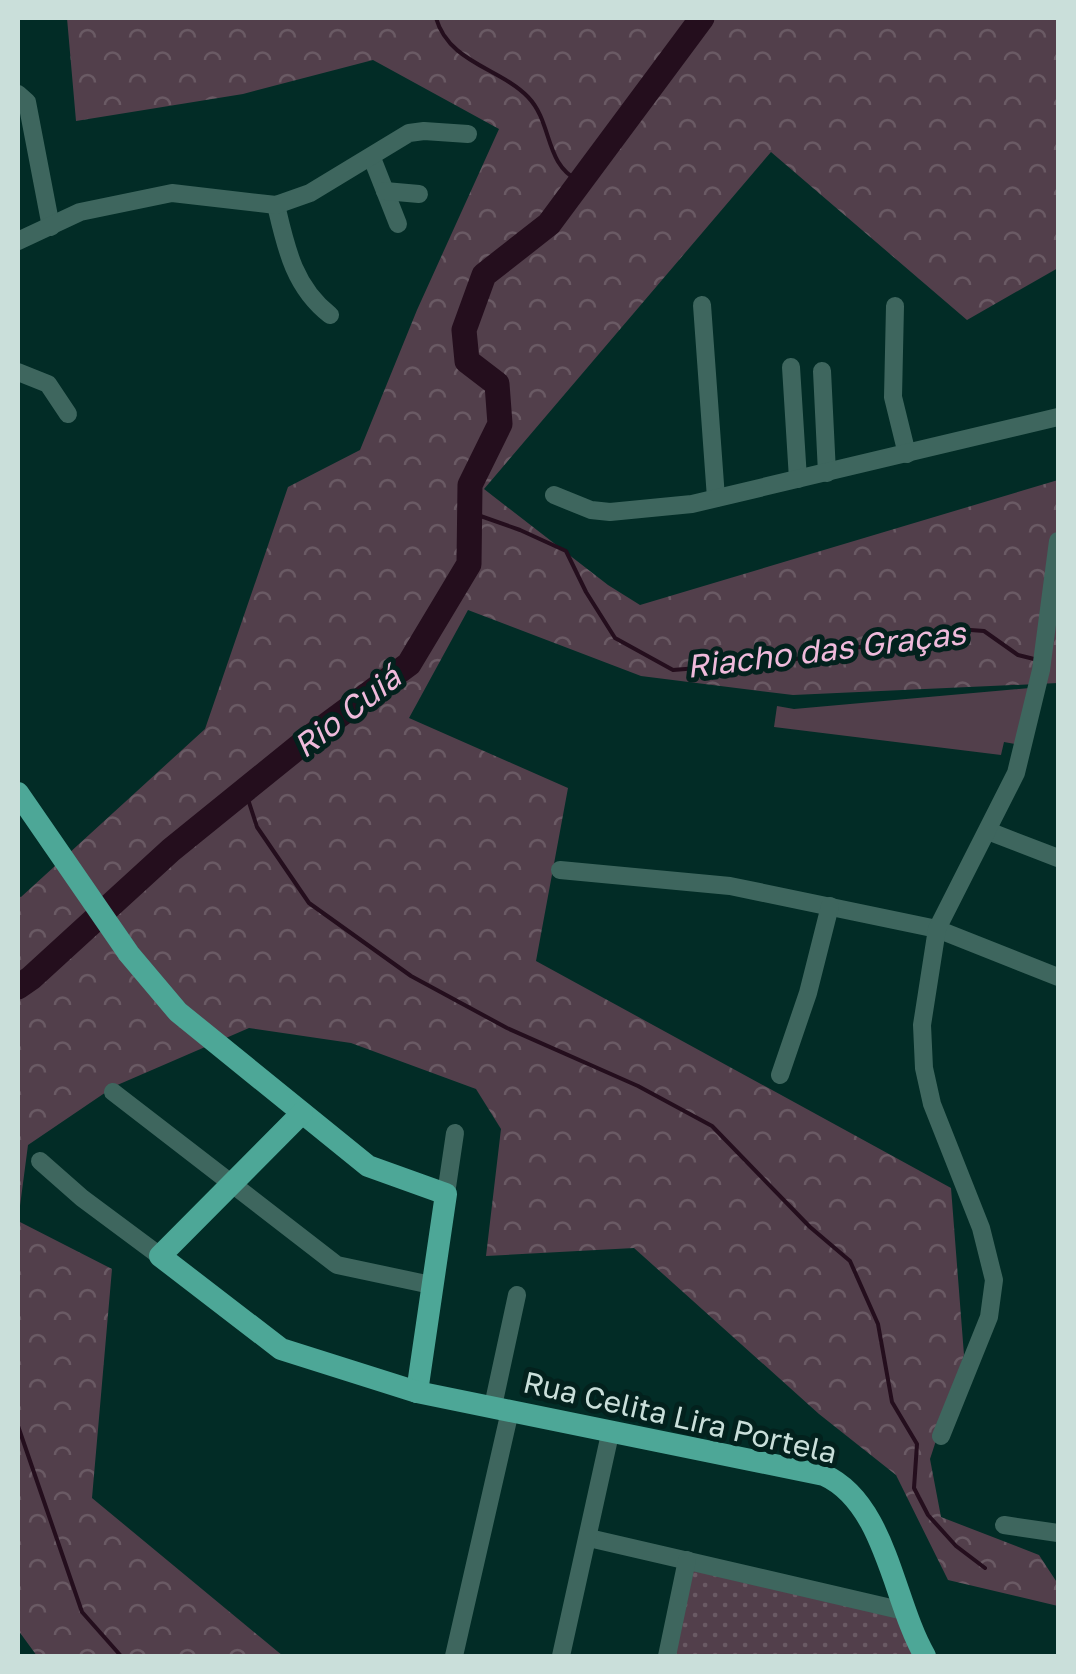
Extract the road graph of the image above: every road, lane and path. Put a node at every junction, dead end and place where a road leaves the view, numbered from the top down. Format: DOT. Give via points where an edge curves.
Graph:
graph roads {
  1 [pos="18,94"];
  2 [pos="468,134"];
  3 [pos="372,158"];
  4 [pos="385,191"];
  5 [pos="419,194"];
  6 [pos="276,205"];
  7 [pos="398,224"];
  8 [pos="51,227"];
  9 [pos="18,242"];
  10 [pos="702,305"];
  11 [pos="896,306"];
  12 [pos="330,315"];
  13 [pos="791,367"];
  14 [pos="822,371"];
  15 [pos="18,372"];
  16 [pos="68,414"];
  17 [pos="1058,417"];
  18 [pos="907,454"];
  19 [pos="827,472"];
  20 [pos="798,479"];
  21 [pos="554,495"];
  22 [pos="716,498"];
  23 [pos="1058,542"];
  24 [pos="18,793"];
  25 [pos="988,832"];
  26 [pos="1058,858"];
  27 [pos="560,870"];
  28 [pos="830,906"];
  29 [pos="938,929"];
  30 [pos="1058,977"];
  31 [pos="780,1074"];
  32 [pos="113,1092"];
  33 [pos="300,1121"];
  34 [pos="455,1133"];
  35 [pos="40,1161"];
  36 [pos="233,1184"];
  37 [pos="446,1194"];
  38 [pos="160,1256"];
  39 [pos="431,1285"];
  40 [pos="516,1295"];
  41 [pos="418,1384"];
  42 [pos="502,1409"];
  43 [pos="610,1434"];
  44 [pos="942,1436"];
  45 [pos="1004,1525"];
  46 [pos="1058,1533"];
  47 [pos="589,1538"];
  48 [pos="687,1560"];
  49 [pos="904,1612"];
  50 [pos="454,1656"];
  51 [pos="561,1656"];
  52 [pos="667,1656"];
  53 [pos="925,1656"];
  1 -- 8 [label="street" via="27,102"];
  2 -- 3 [label="street" via="409,134"];
  3 -- 4 [label="street"];
  3 -- 6 [label="street"];
  4 -- 5 [label="street"];
  4 -- 7 [label="street"];
  6 -- 8 [label="street" via="172,193 80,212"];
  6 -- 12 [label="street" via="296,274"];
  8 -- 9 [label="street"];
  10 -- 22 [label="street"];
  11 -- 18 [label="street" via="893,398"];
  13 -- 20 [label="street"];
  14 -- 19 [label="street"];
  15 -- 16 [label="street" via="48,384"];
  17 -- 18 [label="street"];
  18 -- 19 [label="street"];
  19 -- 20 [label="street"];
  20 -- 22 [label="street"];
  21 -- 22 [label="street" via="610,512"];
  23 -- 25 [label="street" via="1042,661 1016,773"];
  24 -- 33 [label="main road" via="129,954 178,1012"];
  25 -- 26 [label="street"];
  25 -- 29 [label="street"];
  27 -- 28 [label="street" via="730,886"];
  28 -- 29 [label="street"];
  28 -- 31 [label="street"];
  29 -- 30 [label="street"];
  29 -- 44 [label="street" via="922,1025 924,1068 994,1280 989,1317"];
  32 -- 36 [label="street"];
  33 -- 36 [label="main road"];
  33 -- 37 [label="main road" via="368,1166"];
  34 -- 37 [label="street"];
  35 -- 38 [label="street, Rua Celita Lira Portela"];
  36 -- 38 [label="main road"];
  36 -- 39 [label="street" via="337,1265"];
  37 -- 39 [label="main road"];
  38 -- 41 [label="main road, Rua Celita Lira Portela" via="281,1349"];
  39 -- 41 [label="main road"];
  40 -- 42 [label="street, Rua Celita Lira Portela"];
  41 -- 42 [label="main road, Rua Celita Lira Portela"];
  42 -- 43 [label="main road, Rua Celita Lira Portela"];
  42 -- 50 [label="street"];
  43 -- 47 [label="street"];
  43 -- 49 [label="main road, Rua Celita Lira Portela" via="838,1482 870,1521"];
  45 -- 46 [label="street"];
  47 -- 48 [label="street"];
  47 -- 51 [label="street"];
  48 -- 49 [label="street"];
  48 -- 52 [label="street"];
  49 -- 53 [label="main road, Rua Celita Lira Portela"];
}
